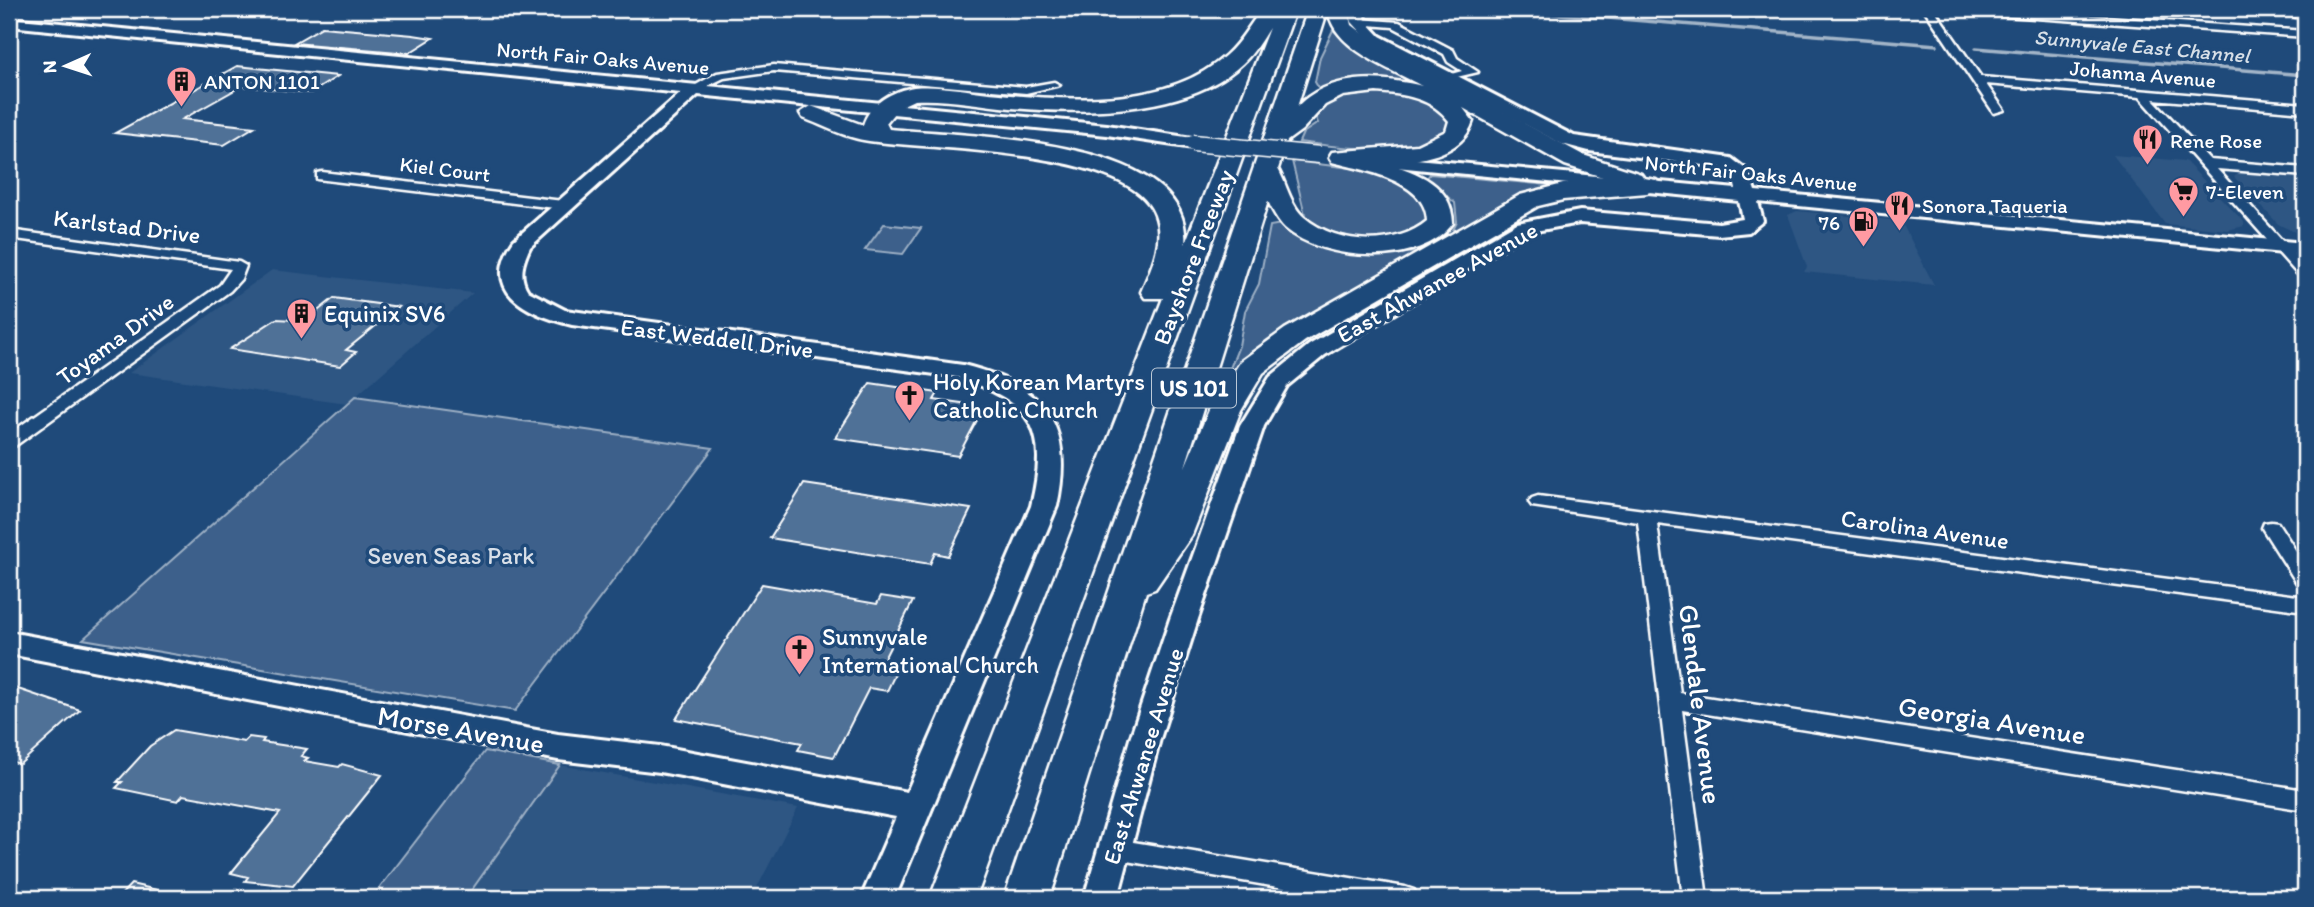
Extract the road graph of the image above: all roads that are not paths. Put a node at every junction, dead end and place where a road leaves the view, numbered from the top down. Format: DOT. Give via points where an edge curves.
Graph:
graph roads {
  1 [pos="45,9"];
  2 [pos="1273,9"];
  3 [pos="1286,9"];
  4 [pos="1318,9"];
  5 [pos="1338,9"];
  6 [pos="1930,9"];
  7 [pos="1949,9"];
  8 [pos="2130,9"];
  9 [pos="2288,9"];
  10 [pos="1357,15"];
  11 [pos="2305,20"];
  12 [pos="10,21"];
  13 [pos="2144,23"];
  14 [pos="2305,34"];
  15 [pos="1448,78"];
  16 [pos="1977,80"];
  17 [pos="1054,85"];
  18 [pos="2142,93"];
  19 [pos="690,94"];
  20 [pos="2305,108"];
  21 [pos="1998,110"];
  22 [pos="811,113"];
  23 [pos="881,121"];
  24 [pos="1276,138"];
  25 [pos="1331,156"];
  26 [pos="2206,164"];
  27 [pos="1266,169"];
  28 [pos="2305,172"];
  29 [pos="322,176"];
  30 [pos="1653,186"];
  31 [pos="1749,195"];
  32 [pos="563,205"];
  33 [pos="9,234"];
  34 [pos="2280,246"];
  35 [pos="2305,249"];
  36 [pos="239,266"];
  37 [pos="2305,274"];
  38 [pos="1163,335"];
  39 [pos="9,442"];
  40 [pos="1538,502"];
  41 [pos="1647,516"];
  42 [pos="2271,528"];
  43 [pos="2305,580"];
  44 [pos="2305,604"];
  45 [pos="1122,607"];
  46 [pos="9,643"];
  47 [pos="1670,700"];
  48 [pos="2305,800"];
  49 [pos="915,807"];
  50 [pos="1115,849"];
  51 [pos="878,898"];
  52 [pos="953,898"];
  53 [pos="1027,898"];
  54 [pos="1101,898"];
  55 [pos="1405,898"];
  56 [pos="1695,898"];
  1 -- 12 [label="street"];
  2 -- 23 [label="highway" via="1229,64 1165,92 1113,102 1055,105 918,94 893,100"];
  3 -- 38 [label="highway, Bayshore Freeway / US 101"];
  4 -- 24 [label="highway, Bayshore Freeway / US 101"];
  5 -- 30 [label="highway" via="1342,25 1360,42 1574,160"];
  6 -- 16 [label="street"];
  7 -- 13 [label="street"];
  8 -- 13 [label="street"];
  9 -- 11 [label="street"];
  10 -- 15 [label="street" via="1375,39"];
  10 -- 15 [label="street" via="1395,24 1449,52 1452,60 1472,72"];
  12 -- 19 [label="street, North Fair Oaks Avenue"];
  13 -- 14 [label="street"];
  15 -- 31 [label="street" via="1548,132 1578,143 1725,162 1742,175"];
  16 -- 18 [label="street, Johanna Avenue"];
  16 -- 21 [label="street"];
  17 -- 19 [label="street, East Weddell Drive" via="1026,90 774,68 721,75"];
  18 -- 20 [label="street, Johanna Avenue"];
  18 -- 26 [label="street"];
  19 -- 22 [label="street, North Fair Oaks Avenue"];
  19 -- 23 [label="street, North Fair Oaks Avenue"];
  19 -- 32 [label="street, East Weddell Drive"];
  22 -- 23 [label="highway" via="857,132"];
  23 -- 25 [label="street, North Fair Oaks Avenue, bridge" via="1107,130"];
  23 -- 38 [label="highway" via="1079,158 1126,174 1144,186 1158,199 1172,232 1154,293"];
  24 -- 25 [label="highway" via="1297,126 1311,104 1322,97 1359,86 1390,86 1426,94 1449,106 1461,121 1457,134 1438,146"];
  24 -- 27 [label="highway, Bayshore Freeway / US 101"];
  25 -- 27 [label="highway" via="1394,173 1422,187 1437,200 1440,223 1429,234 1396,245 1355,246 1328,239 1293,221"];
  25 -- 30 [label="street, North Fair Oaks Avenue"];
  26 -- 28 [label="street"];
  26 -- 34 [label="street"];
  27 -- 45 [label="highway, Bayshore Freeway / US 101"];
  29 -- 32 [label="street, Kiel Court"];
  30 -- 31 [label="street, North Fair Oaks Avenue"];
  30 -- 45 [label="highway" via="1563,192 1530,200 1273,349 1237,387 1174,535"];
  31 -- 34 [label="street, North Fair Oaks Avenue"];
  31 -- 50 [label="street, East Ahwanee Avenue" via="1753,221 1736,229 1580,217 1524,227 1317,350 1278,382 1252,426 1184,619"];
  32 -- 49 [label="street, East Weddell Drive" via="521,244 511,266 514,287 541,310 583,321 955,369 1004,387 1045,425 1055,466 1044,506"];
  33 -- 36 [label="street, Karlstad Drive"];
  34 -- 35 [label="street, North Fair Oaks Avenue"];
  34 -- 37 [label="street"];
  36 -- 39 [label="street, Toyama Drive" via="225,288"];
  38 -- 52 [label="highway, Bayshore Freeway / US 101"];
  40 -- 41 [label="street, Carolina Avenue"];
  41 -- 44 [label="street, Carolina Avenue"];
  41 -- 47 [label="street, Glendale Avenue"];
  42 -- 43 [label="street"];
  45 -- 53 [label="highway, Bayshore Freeway / US 101"];
  46 -- 49 [label="street, Morse Avenue" via="558,747 673,761"];
  47 -- 48 [label="street, Georgia Avenue"];
  47 -- 56 [label="street, Glendale Avenue"];
  49 -- 51 [label="street, East Weddell Drive"];
  50 -- 54 [label="street, East Ahwanee Avenue"];
  50 -- 55 [label="street"];
}
